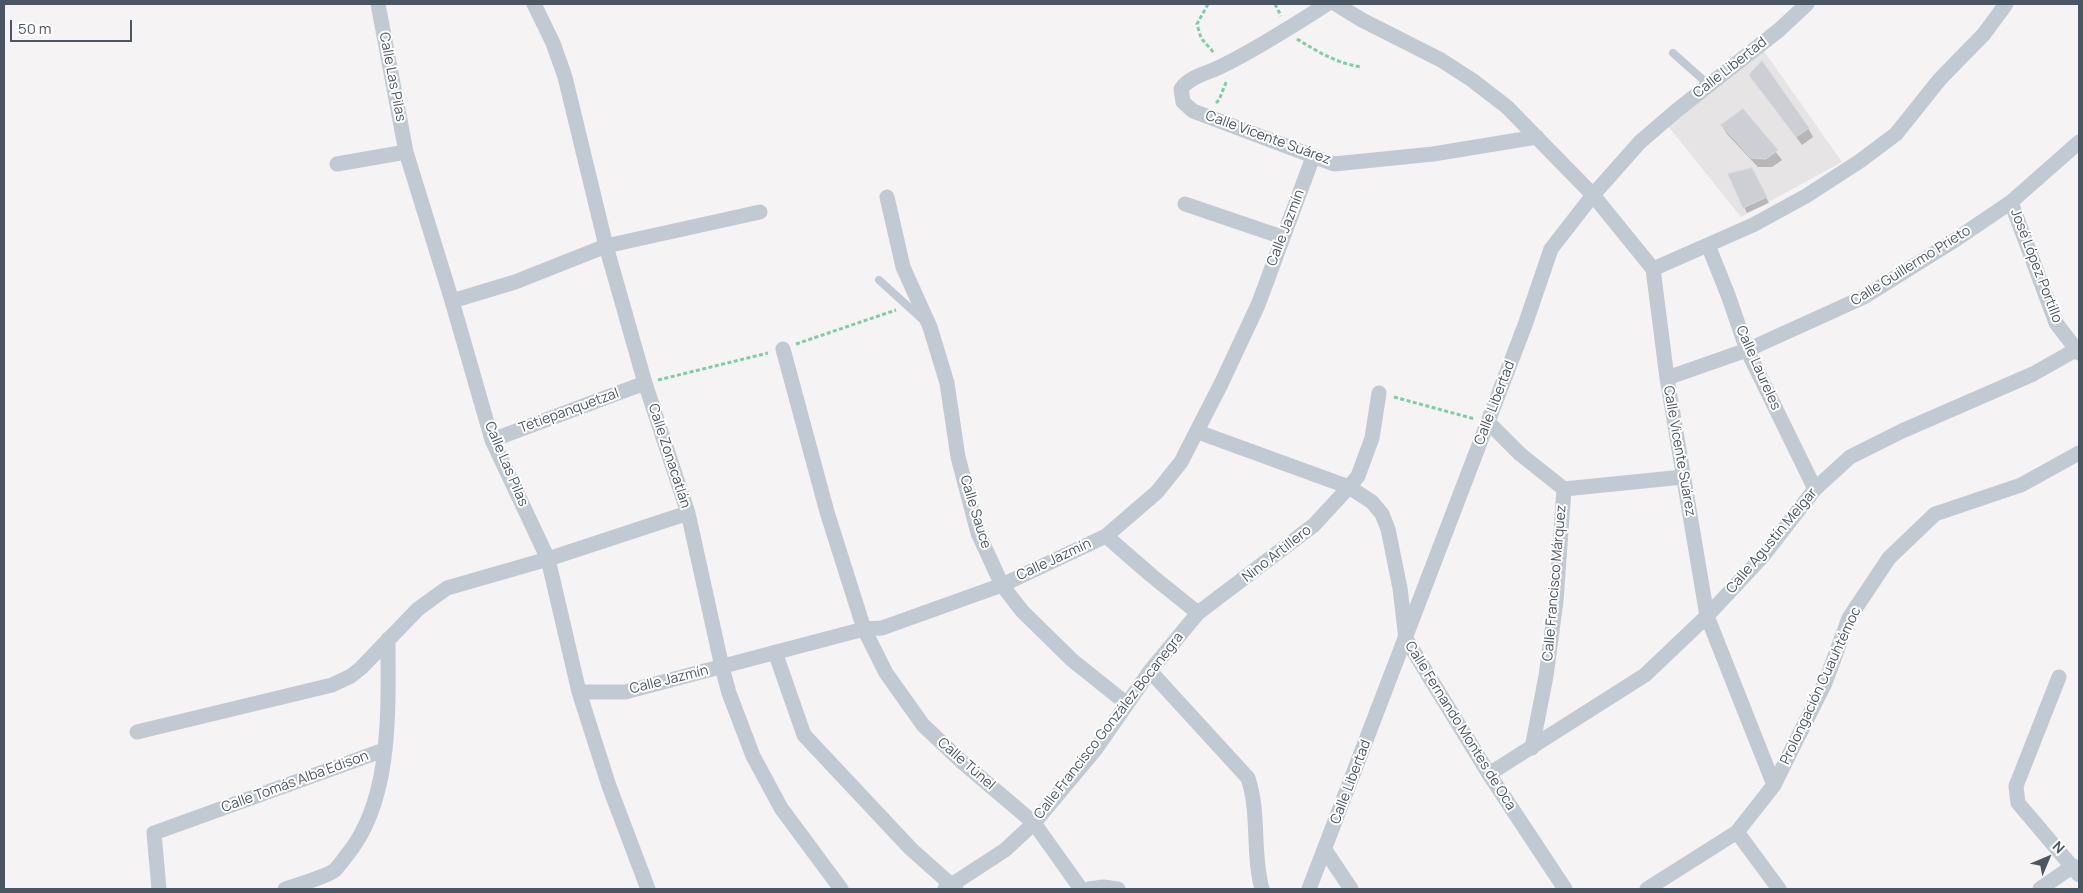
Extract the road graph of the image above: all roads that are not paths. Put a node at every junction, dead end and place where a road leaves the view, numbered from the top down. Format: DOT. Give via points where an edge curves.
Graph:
graph roads {
  1 [pos="378,4"];
  2 [pos="534,4"];
  3 [pos="1327,4"];
  4 [pos="1336,4"];
  5 [pos="1807,4"];
  6 [pos="2006,4"];
  7 [pos="1673,53"];
  8 [pos="1709,85"];
  9 [pos="1541,140"];
  10 [pos="2077,149"];
  11 [pos="406,152"];
  12 [pos="1313,157"];
  13 [pos="337,164"];
  14 [pos="1593,195"];
  15 [pos="887,197"];
  16 [pos="2011,202"];
  17 [pos="1185,204"];
  18 [pos="760,212"];
  19 [pos="1282,237"];
  20 [pos="1708,245"];
  21 [pos="606,246"];
  22 [pos="1652,269"];
  23 [pos="879,280"];
  24 [pos="452,301"];
  25 [pos="930,327"];
  26 [pos="783,349"];
  27 [pos="1746,350"];
  28 [pos="2078,351"];
  29 [pos="1667,378"];
  30 [pos="645,383"];
  31 [pos="1379,393"];
  32 [pos="1488,422"];
  33 [pos="1198,432"];
  34 [pos="492,440"];
  35 [pos="2079,453"];
  36 [pos="1684,477"];
  37 [pos="1349,487"];
  38 [pos="1564,489"];
  39 [pos="1816,489"];
  40 [pos="688,513"];
  41 [pos="1106,536"];
  42 [pos="548,559"];
  43 [pos="1002,585"];
  44 [pos="1198,613"];
  45 [pos="1707,616"];
  46 [pos="864,629"];
  47 [pos="388,639"];
  48 [pos="1406,639"];
  49 [pos="775,652"];
  50 [pos="722,667"];
  51 [pos="1150,671"];
  52 [pos="2059,676"];
  53 [pos="579,692"];
  54 [pos="1127,704"];
  55 [pos="137,732"];
  56 [pos="1532,748"];
  57 [pos="384,750"];
  58 [pos="1489,774"];
  59 [pos="1774,785"];
  60 [pos="1034,824"];
  61 [pos="1737,832"];
  62 [pos="1325,850"];
  63 [pos="2076,870"];
  64 [pos="951,888"];
  65 [pos="159,889"];
  66 [pos="285,889"];
  67 [pos="648,889"];
  68 [pos="840,889"];
  69 [pos="1081,889"];
  70 [pos="1089,889"];
  71 [pos="1118,889"];
  72 [pos="1262,889"];
  73 [pos="1309,889"];
  74 [pos="1351,889"];
  75 [pos="1565,889"];
  76 [pos="1647,889"];
  77 [pos="1779,889"];
  78 [pos="2040,889"];
  1 -- 11 [label="street, Calle Las Pilas"];
  2 -- 21 [label="street, Calle Zonacatlán" via="565,77"];
  3 -- 12 [label="street, Calle Vicente Suárez" via="1224,66 1187,81 1181,89 1183,102 1193,111"];
  4 -- 9 [label="street" via="1472,80 1507,107"];
  5 -- 8 [label="street, Calle Libertad"];
  6 -- 20 [label="street" via="1984,34 1940,79 1896,134 1806,196"];
  7 -- 8 [label="lane"];
  8 -- 14 [label="street, Calle Libertad" via="1640,142"];
  9 -- 12 [label="street, Calle Vicente Suárez" via="1334,164"];
  9 -- 14 [label="street"];
  10 -- 16 [label="street, Calle Guillermo Prieto"];
  11 -- 13 [label="street"];
  11 -- 24 [label="street, Calle Las Pilas"];
  12 -- 19 [label="street, Calle Jazmín"];
  14 -- 22 [label="street"];
  14 -- 32 [label="street, Calle Libertad" via="1551,249"];
  15 -- 25 [label="street, Calle Sauce" via="903,267"];
  16 -- 27 [label="street, Calle Guillermo Prieto" via="1864,297"];
  16 -- 28 [label="street, José López Portillo" via="2056,323"];
  17 -- 19 [label="street"];
  18 -- 21 [label="street"];
  19 -- 33 [label="street, Calle Jazmín" via="1258,305"];
  20 -- 22 [label="street"];
  20 -- 27 [label="street, Calle Laureles"];
  21 -- 24 [label="street" via="516,282"];
  21 -- 30 [label="street, Calle Zonacatlán"];
  22 -- 29 [label="street, Calle Vicente Suárez"];
  23 -- 25 [label="lane"];
  24 -- 34 [label="street, Calle Las Pilas"];
  25 -- 43 [label="street, Calle Sauce" via="947,384 958,457 978,533"];
  26 -- 46 [label="street, Calle Túnel" via="827,512"];
  27 -- 29 [label="street, Calle Guillermo Prieto"];
  27 -- 39 [label="street, Calle Laureles"];
  28 -- 39 [label="street, Calle Agustín Melgar" via="1850,457"];
  29 -- 36 [label="street, Calle Vicente Suárez"];
  30 -- 34 [label="street, Tetiepanquetzal"];
  30 -- 40 [label="street, Calle Zonacatlán"];
  31 -- 37 [label="street, Nino Artillero" via="1372,438 1358,476"];
  32 -- 38 [label="street, Calle Francisco Márquez" via="1520,454"];
  32 -- 48 [label="street, Calle Libertad"];
  33 -- 37 [label="street, Calle Fernando Montes de Oca"];
  33 -- 41 [label="street, Calle Jazmín" via="1158,492"];
  34 -- 42 [label="street, Calle Las Pilas"];
  35 -- 59 [label="street, Prolongación Cuauhtémoc" via="2021,485 1934,514 1889,558 1849,618 1825,684"];
  36 -- 38 [label="street"];
  36 -- 45 [label="street, Calle Vicente Suárez"];
  37 -- 44 [label="street, Nino Artillero" via="1314,525"];
  37 -- 48 [label="street, Calle Fernando Montes de Oca" via="1372,502 1388,529"];
  38 -- 56 [label="street, Calle Francisco Márquez" via="1555,611"];
  39 -- 45 [label="street, Calle Agustín Melgar" via="1763,556"];
  40 -- 42 [label="street"];
  40 -- 50 [label="street, Calle Zonacatlán"];
  41 -- 43 [label="street, Calle Jazmín"];
  41 -- 44 [label="street"];
  42 -- 47 [label="street" via="447,588 418,609"];
  42 -- 53 [label="street, Calle Las Pilas"];
  43 -- 46 [label="street, Calle Jazmín" via="882,628"];
  43 -- 54 [label="street, Calle Sauce" via="1072,660"];
  44 -- 51 [label="street, Calle Francisco González Bocanegra"];
  45 -- 56 [label="street, Calle Agustín Melgar" via="1645,675"];
  45 -- 59 [label="street, Calle Vicente Suárez"];
  46 -- 49 [label="street, Calle Jazmín"];
  46 -- 60 [label="street, Calle Túnel" via="886,673 923,725"];
  47 -- 55 [label="street" via="361,668 332,685"];
  47 -- 57 [label="street, Calle Tomás Alba Edison"];
  48 -- 58 [label="street, Calle Fernando Montes de Oca"];
  48 -- 62 [label="street, Calle Libertad"];
  49 -- 50 [label="street, Calle Jazmín"];
  49 -- 64 [label="street" via="804,735"];
  50 -- 53 [label="street, Calle Jazmín" via="625,692"];
  50 -- 68 [label="street, Calle Zonacatlán" via="753,756 781,808"];
  51 -- 54 [label="street, Calle Francisco González Bocanegra"];
  51 -- 72 [label="street" via="1248,778 1253,793"];
  52 -- 63 [label="street" via="2016,786 2018,803"];
  53 -- 67 [label="street, Calle Las Pilas" via="609,786"];
  54 -- 60 [label="street, Calle Francisco González Bocanegra"];
  56 -- 58 [label="street, Calle Agustín Melgar"];
  57 -- 65 [label="street, Calle Tomás Alba Edison" via="154,833"];
  57 -- 66 [label="street" via="378,793 367,824 354,846 335,870"];
  58 -- 75 [label="street, Calle Fernando Montes de Oca"];
  59 -- 61 [label="street, Prolongación Cuauhtémoc"];
  60 -- 64 [label="street, Calle Francisco González Bocanegra" via="1005,850"];
  60 -- 69 [label="street, Calle Túnel"];
  61 -- 76 [label="street, Prolongación Cuauhtémoc"];
  61 -- 77 [label="street"];
  62 -- 73 [label="street, Calle Libertad"];
  62 -- 74 [label="street"];
  63 -- 78 [label="street"];
  70 -- 71 [label="street"];
}
